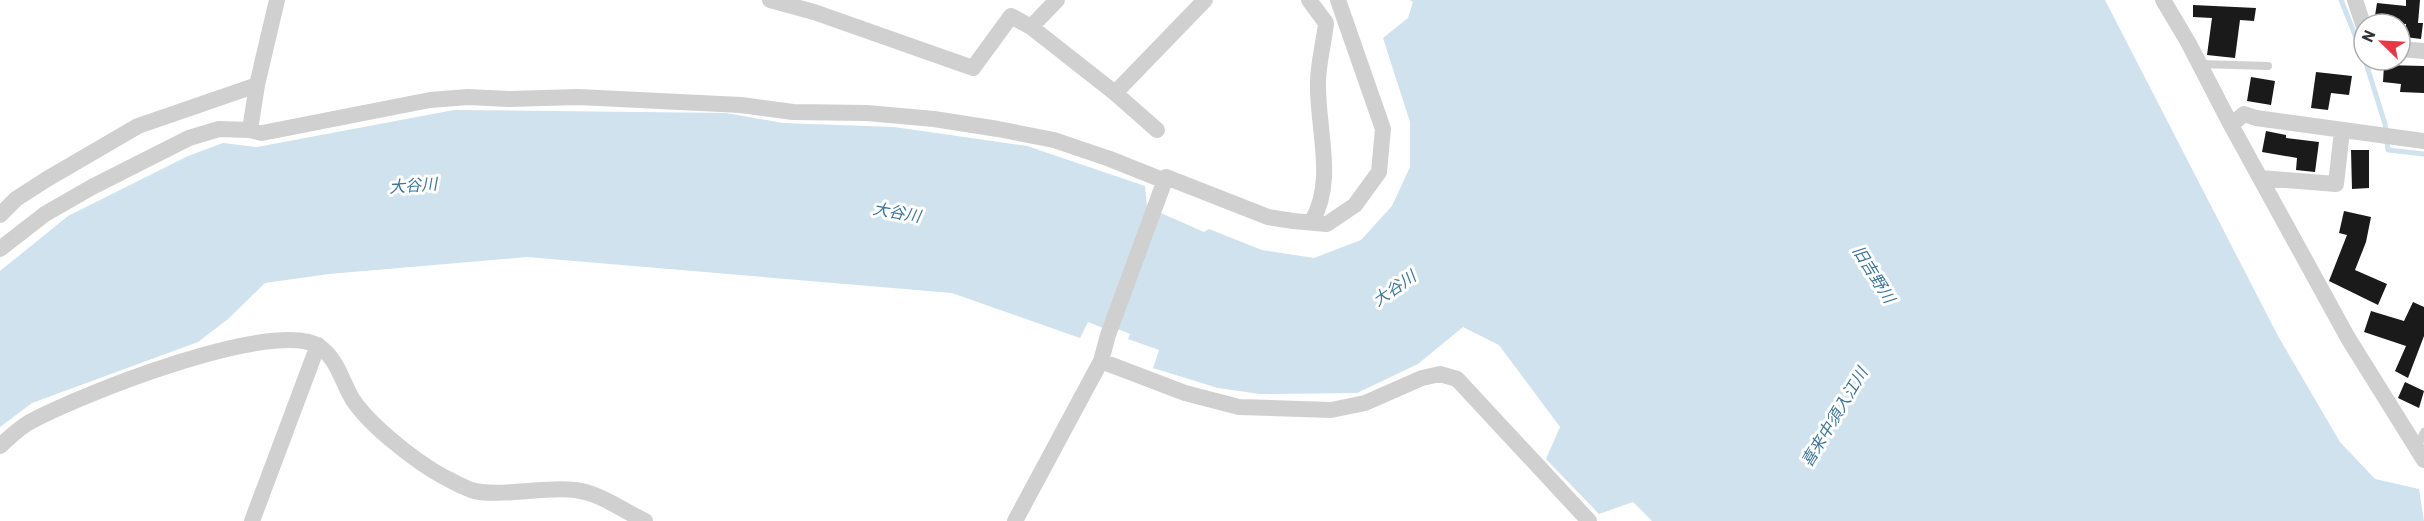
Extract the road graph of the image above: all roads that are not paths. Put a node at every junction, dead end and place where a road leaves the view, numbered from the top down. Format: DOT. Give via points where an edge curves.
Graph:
graph roads {
  1 [pos="277,0"];
  2 [pos="770,0"];
  3 [pos="1057,0"];
  4 [pos="1205,0"];
  5 [pos="1309,0"];
  6 [pos="1338,0"];
  7 [pos="2163,0"];
  8 [pos="1031,27"];
  9 [pos="2200,64"];
  10 [pos="2268,66"];
  11 [pos="257,85"];
  12 [pos="1115,93"];
  13 [pos="2230,125"];
  14 [pos="250,130"];
  15 [pos="1157,130"];
  16 [pos="2342,131"];
  17 [pos="2424,141"];
  18 [pos="2260,178"];
  19 [pos="1162,187"];
  20 [pos="0,215"];
  21 [pos="1312,221"];
  22 [pos="0,230"];
  23 [pos="0,249"];
  24 [pos="318,345"];
  25 [pos="1101,361"];
  26 [pos="2424,432"];
  27 [pos="0,446"];
  28 [pos="2420,454"];
  29 [pos="252,521"];
  30 [pos="645,521"];
  31 [pos="1015,521"];
  32 [pos="1589,521"];
  1 -- 11 [label="street"];
  2 -- 8 [label="street" via="973,68 1011,16"];
  3 -- 8 [label="street"];
  4 -- 12 [label="street"];
  5 -- 21 [label="street" via="1326,23 1317,81 1325,183 1321,206"];
  6 -- 21 [label="street" via="1383,129 1378,172 1355,205 1327,224"];
  7 -- 9 [label="street"];
  8 -- 12 [label="street"];
  9 -- 10 [label="lane"];
  9 -- 13 [label="street"];
  11 -- 14 [label="street"];
  11 -- 20 [label="street" via="138,126 47,179"];
  12 -- 15 [label="street"];
  13 -- 16 [label="street" via="2244,114"];
  13 -- 18 [label="street"];
  14 -- 19 [label="street" via="261,133 430,100 468,97 578,97 741,105 793,112 934,119 998,129 1054,140 1110,159"];
  14 -- 23 [label="street" via="219,129 189,138 45,214"];
  16 -- 17 [label="street"];
  16 -- 18 [label="street" via="2336,184"];
  18 -- 28 [label="street" via="2348,338"];
  19 -- 21 [label="street" via="1166,177 1268,217"];
  19 -- 25 [label="street"];
  20 -- 22 [label="street"];
  24 -- 27 [label="street" via="295,339 273,340 159,369 56,409 26,424"];
  24 -- 29 [label="street"];
  24 -- 30 [label="street" via="336,364 353,400 371,420 448,479 472,490 576,490 596,495"];
  25 -- 31 [label="street"];
  25 -- 32 [label="street" via="1185,393 1251,407 1331,410 1365,403 1422,378 1440,374 1457,379"];
  26 -- 28 [label="lane"];
}
